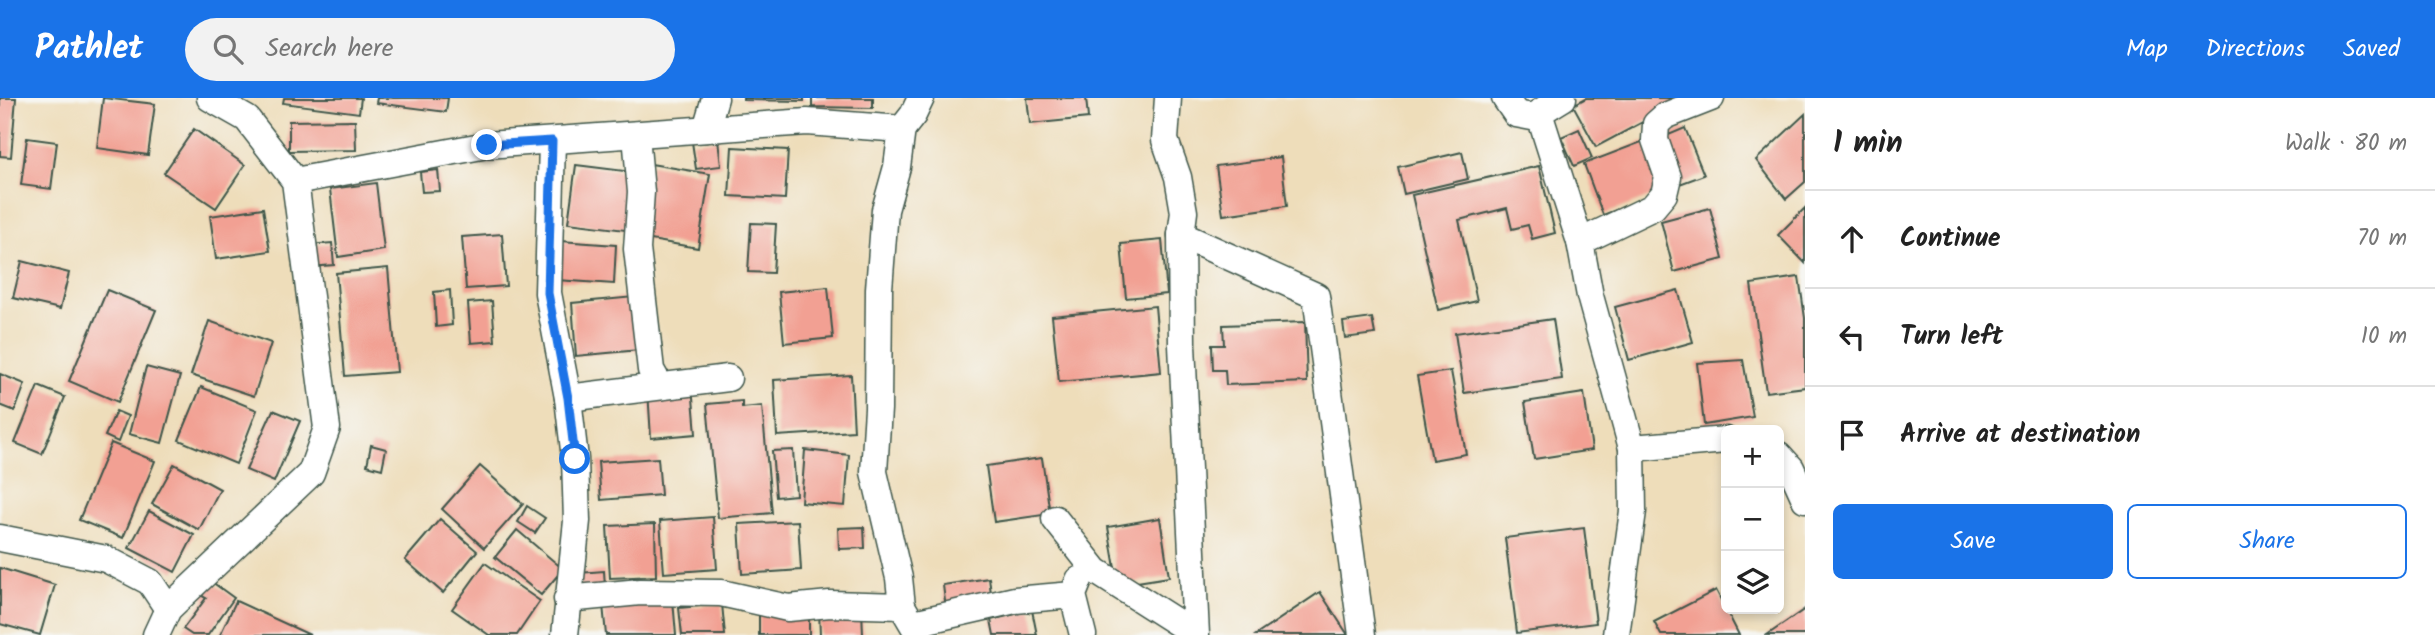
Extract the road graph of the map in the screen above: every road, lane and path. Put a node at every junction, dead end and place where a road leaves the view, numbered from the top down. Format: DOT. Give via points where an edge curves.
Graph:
graph roads {
  1 [pos="210,98"];
  2 [pos="715,98"];
  3 [pos="921,98"];
  4 [pos="1168,98"];
  5 [pos="1505,98"];
  6 [pos="1563,98"];
  7 [pos="1711,98"];
  8 [pos="1539,113"];
  9 [pos="706,129"];
  10 [pos="902,129"];
  11 [pos="636,135"];
  12 [pos="552,141"];
  13 [pos="295,181"];
  14 [pos="1181,235"];
  15 [pos="1580,242"];
  16 [pos="728,378"];
  17 [pos="660,386"];
  18 [pos="568,398"];
  19 [pos="1721,440"];
  20 [pos="1632,448"];
  21 [pos="1784,460"];
  22 [pos="1805,499"];
  23 [pos="1055,519"];
  24 [pos="0,538"];
  25 [pos="1096,571"];
  26 [pos="1073,595"];
  27 [pos="567,599"];
  28 [pos="168,609"];
  29 [pos="912,621"];
  30 [pos="156,635"];
  31 [pos="565,635"];
  32 [pos="1083,635"];
  33 [pos="1196,635"];
  34 [pos="1362,635"];
  35 [pos="1616,635"];
  1 -- 13 [label="street" via="247,119"];
  2 -- 9 [label="street"];
  3 -- 10 [label="street"];
  4 -- 14 [label="street" via="1165,140 1184,212"];
  5 -- 8 [label="street" via="1516,114 1532,117"];
  6 -- 8 [label="street"];
  7 -- 15 [label="street" via="1656,124 1655,140 1668,177 1664,194 1653,207"];
  8 -- 15 [label="street"];
  9 -- 10 [label="street" via="807,122"];
  9 -- 11 [label="street"];
  10 -- 29 [label="street" via="885,210 874,472"];
  11 -- 12 [label="street"];
  11 -- 17 [label="street" via="641,192 637,249 650,370"];
  12 -- 13 [label="street" via="487,145"];
  12 -- 18 [label="street" via="548,293"];
  13 -- 28 [label="street" via="326,417 324,440 311,473"];
  14 -- 33 [label="street"];
  14 -- 34 [label="street" via="1316,296"];
  15 -- 20 [label="street" via="1590,296"];
  16 -- 17 [label="street"];
  17 -- 18 [label="street"];
  18 -- 27 [label="street" via="577,521"];
  19 -- 20 [label="street"];
  20 -- 35 [label="street" via="1633,511"];
  21 -- 22 [label="street"];
  23 -- 25 [label="street"];
  24 -- 28 [label="street" via="106,559 150,582"];
  25 -- 26 [label="street" via="1077,580"];
  25 -- 33 [label="street"];
  26 -- 29 [label="street" via="1015,600"];
  26 -- 32 [label="street"];
  27 -- 29 [label="street" via="640,592 721,593 788,608 830,604"];
  27 -- 31 [label="street"];
  28 -- 30 [label="street"];
}
